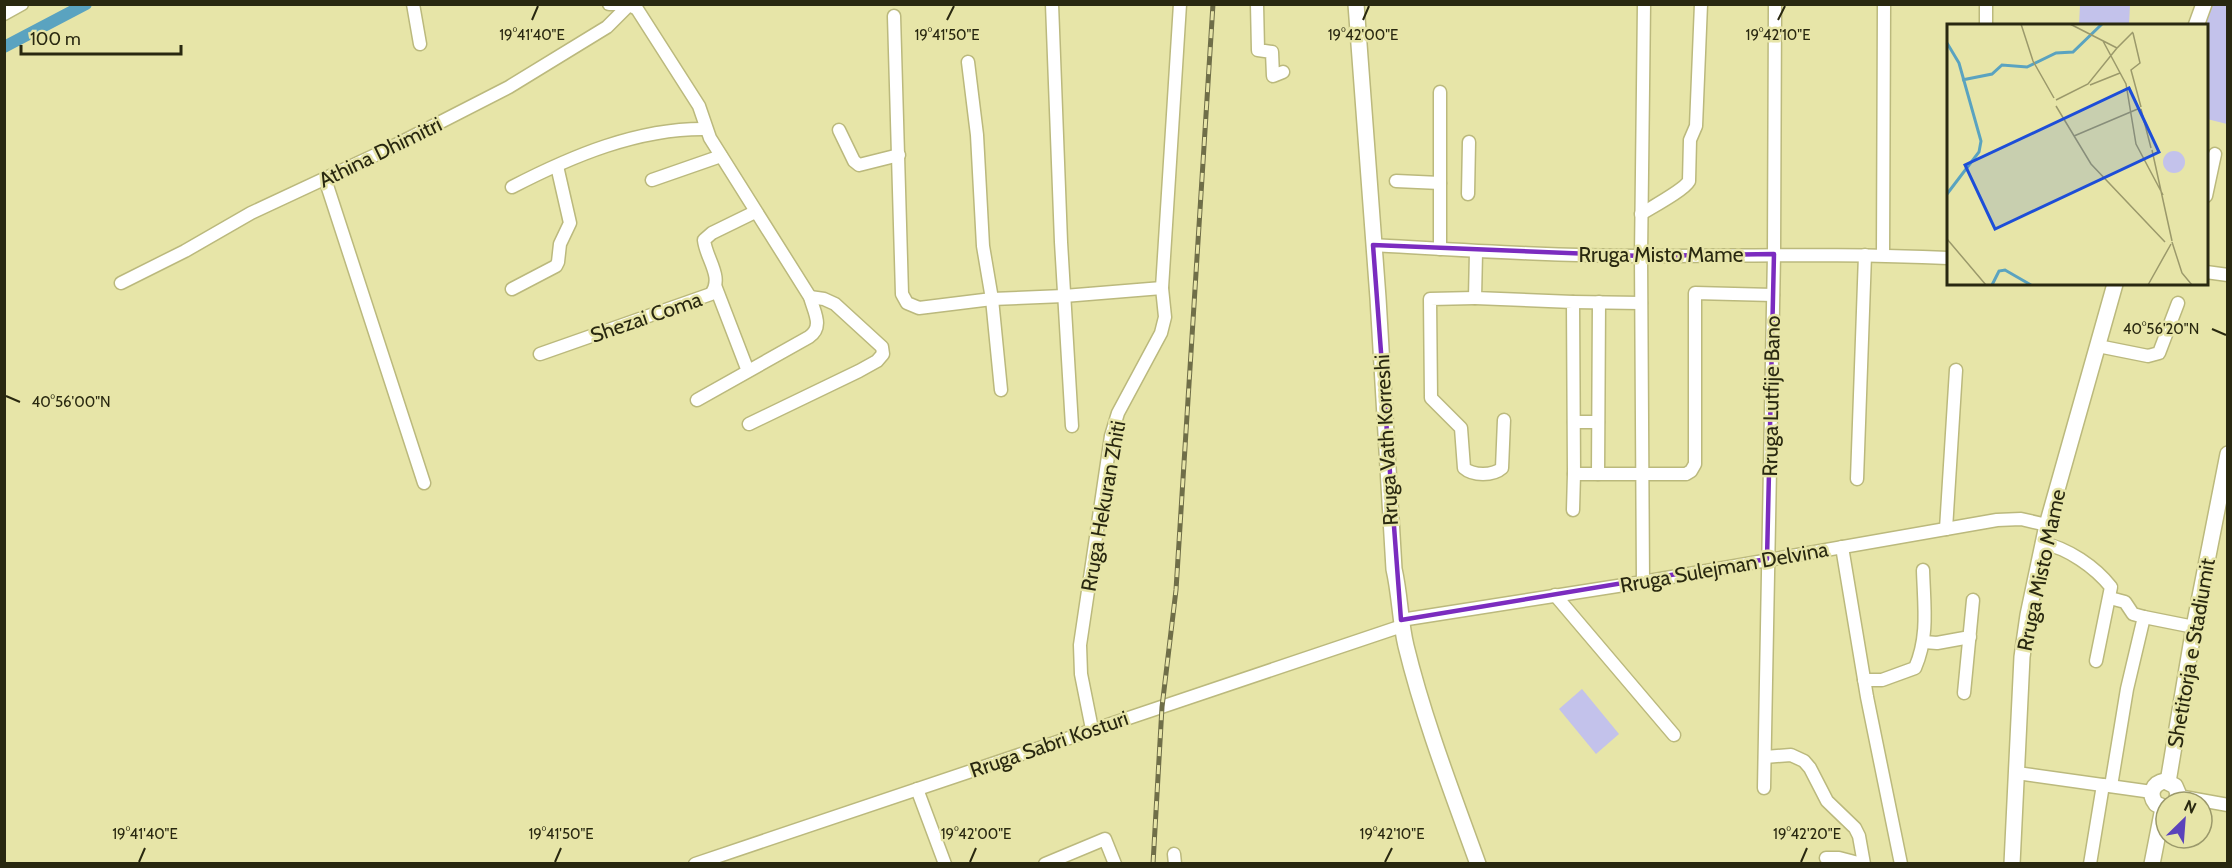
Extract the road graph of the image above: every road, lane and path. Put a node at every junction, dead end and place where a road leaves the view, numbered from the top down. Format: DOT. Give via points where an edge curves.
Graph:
graph roads {
  1 [pos="22,4"];
  2 [pos="413,4"];
  3 [pos="609,4"];
  4 [pos="1052,4"];
  5 [pos="1180,4"];
  6 [pos="1257,4"];
  7 [pos="1356,4"];
  8 [pos="1644,4"];
  9 [pos="1701,4"];
  10 [pos="1775,4"];
  11 [pos="1884,4"];
  12 [pos="1986,4"];
  13 [pos="2204,4"];
  14 [pos="629,5"];
  15 [pos="4,14"];
  16 [pos="894,16"];
  17 [pos="1986,24"];
  18 [pos="2197,24"];
  19 [pos="420,44"];
  20 [pos="968,62"];
  21 [pos="1283,72"];
  22 [pos="1440,92"];
  23 [pos="706,129"];
  24 [pos="839,130"];
  25 [pos="1469,142"];
  26 [pos="2215,154"];
  27 [pos="899,155"];
  28 [pos="721,156"];
  29 [pos="557,165"];
  30 [pos="325,179"];
  31 [pos="652,180"];
  32 [pos="1396,181"];
  33 [pos="1440,183"];
  34 [pos="512,187"];
  35 [pos="2208,187"];
  36 [pos="1468,194"];
  37 [pos="755,212"];
  38 [pos="1641,214"];
  39 [pos="1373,245"];
  40 [pos="1440,249"];
  41 [pos="1476,252"];
  42 [pos="1774,254"];
  43 [pos="1865,255"];
  44 [pos="1883,255"];
  45 [pos="1641,256"];
  46 [pos="1947,258"];
  47 [pos="2208,272"];
  48 [pos="2228,275"];
  49 [pos="2208,279"];
  50 [pos="2228,282"];
  51 [pos="121,283"];
  52 [pos="2115,285"];
  53 [pos="716,288"];
  54 [pos="1162,288"];
  55 [pos="512,289"];
  56 [pos="1773,295"];
  57 [pos="1064,296"];
  58 [pos="810,297"];
  59 [pos="1475,298"];
  60 [pos="993,299"];
  61 [pos="1573,302"];
  62 [pos="1599,302"];
  63 [pos="1641,303"];
  64 [pos="2178,303"];
  65 [pos="2098,346"];
  66 [pos="540,354"];
  67 [pos="746,366"];
  68 [pos="1956,370"];
  69 [pos="1001,390"];
  70 [pos="697,400"];
  71 [pos="1504,420"];
  72 [pos="1574,422"];
  73 [pos="1599,422"];
  74 [pos="749,424"];
  75 [pos="1072,426"];
  76 [pos="2228,454"];
  77 [pos="1574,474"];
  78 [pos="1598,474"];
  79 [pos="1642,474"];
  80 [pos="1857,479"];
  81 [pos="424,483"];
  82 [pos="1573,510"];
  83 [pos="2047,525"];
  84 [pos="1946,529"];
  85 [pos="2042,543"];
  86 [pos="1842,547"];
  87 [pos="1767,559"];
  88 [pos="1923,570"];
  89 [pos="1643,582"];
  90 [pos="1555,595"];
  91 [pos="2110,598"];
  92 [pos="1973,600"];
  93 [pos="2144,617"];
  94 [pos="1402,623"];
  95 [pos="2194,627"];
  96 [pos="1970,637"];
  97 [pos="1924,642"];
  98 [pos="2096,661"];
  99 [pos="1864,680"];
  100 [pos="1964,693"];
  101 [pos="1092,729"];
  102 [pos="1674,735"];
  103 [pos="1764,757"];
  104 [pos="2017,772"];
  105 [pos="2168,782"];
  106 [pos="2107,786"];
  107 [pos="1764,788"];
  108 [pos="917,789"];
  109 [pos="2174,790"];
  110 [pos="2152,792"];
  111 [pos="2154,802"];
  112 [pos="1826,858"];
  113 [pos="695,864"];
  114 [pos="945,864"];
  115 [pos="1045,864"];
  116 [pos="1115,864"];
  117 [pos="1478,864"];
  118 [pos="1863,864"];
  119 [pos="1901,864"];
  120 [pos="2012,864"];
  121 [pos="2090,864"];
  1 -- 15 [label="street"];
  2 -- 19 [label="street"];
  3 -- 14 [label="street"];
  4 -- 57 [label="street"];
  5 -- 54 [label="street, Rruga Hekuran Zhiti"];
  6 -- 21 [label="street" via="1258,50 1272,52 1273,76"];
  7 -- 39 [label="main road, Rruga Vath Korreshi"];
  8 -- 38 [label="street"];
  9 -- 38 [label="street" via="1696,126 1690,140 1689,181 1680,191"];
  10 -- 42 [label="street, Rruga Lutfije Bano"];
  11 -- 44 [label="street"];
  12 -- 17 [label="street"];
  13 -- 18 [label="main road"];
  14 -- 23 [label="street" via="638,9 699,106"];
  14 -- 30 [label="street, Athina Dhimitri" via="607,27 509,87"];
  16 -- 27 [label="street"];
  20 -- 60 [label="street" via="977,135 983,246"];
  22 -- 33 [label="street"];
  23 -- 28 [label="street"];
  23 -- 29 [label="street" via="644,135"];
  24 -- 27 [label="street" via="859,165"];
  25 -- 36 [label="street"];
  26 -- 35 [label="street"];
  27 -- 60 [label="street" via="902,294 907,303 919,308"];
  28 -- 31 [label="street"];
  28 -- 37 [label="street"];
  29 -- 34 [label="street"];
  29 -- 55 [label="street" via="570,223 560,244 558,262"];
  30 -- 51 [label="street, Athina Dhimitri" via="251,213"];
  30 -- 81 [label="street"];
  32 -- 33 [label="street"];
  33 -- 40 [label="street"];
  37 -- 53 [label="street, Shezai Coma" via="704,240"];
  37 -- 58 [label="street"];
  38 -- 45 [label="street"];
  39 -- 40 [label="street, Rruga Misto Mame"];
  39 -- 94 [label="main road, Rruga Vath Korreshi" via="1395,574"];
  40 -- 41 [label="street, Rruga Misto Mame"];
  41 -- 45 [label="street, Rruga Misto Mame"];
  41 -- 59 [label="street"];
  42 -- 43 [label="street, Rruga Misto Mame"];
  42 -- 45 [label="street, Rruga Misto Mame"];
  42 -- 56 [label="street, Rruga Lutfije Bano"];
  43 -- 44 [label="street, Rruga Misto Mame"];
  43 -- 80 [label="street"];
  44 -- 46 [label="street, Rruga Misto Mame"];
  45 -- 63 [label="street"];
  47 -- 48 [label="street"];
  49 -- 50 [label="street"];
  52 -- 65 [label="main road, Rruga Misto Mame"];
  53 -- 66 [label="street, Shezai Coma" via="704,298"];
  53 -- 67 [label="street"];
  54 -- 57 [label="street"];
  54 -- 101 [label="street, Rruga Hekuran Zhiti" via="1165,317 1161,333 1118,413 1102,489 1080,645"];
  56 -- 79 [label="street" via="1695,293 1695,464 1686,474"];
  56 -- 87 [label="street, Rruga Lutfije Bano"];
  57 -- 60 [label="street"];
  57 -- 75 [label="street"];
  58 -- 70 [label="street" via="816,333"];
  58 -- 74 [label="street" via="835,304 882,347 883,354 859,371"];
  59 -- 61 [label="street"];
  59 -- 71 [label="street" via="1430,300 1431,398 1461,428 1464,468 1474,474 1502,468"];
  60 -- 69 [label="street"];
  61 -- 62 [label="street"];
  61 -- 72 [label="street"];
  62 -- 63 [label="street"];
  62 -- 73 [label="street"];
  63 -- 79 [label="street"];
  64 -- 65 [label="street" via="2158,353 2148,356"];
  65 -- 83 [label="main road, Rruga Misto Mame"];
  68 -- 84 [label="street"];
  72 -- 73 [label="street"];
  72 -- 77 [label="street"];
  73 -- 78 [label="street"];
  76 -- 95 [label="main road, Shetitorja e Stadiumit"];
  77 -- 78 [label="street"];
  77 -- 82 [label="street"];
  78 -- 79 [label="street"];
  79 -- 89 [label="street"];
  83 -- 84 [label="street, Rruga Sulejman Delvina" via="2009,519"];
  83 -- 85 [label="main road, Rruga Misto Mame"];
  84 -- 86 [label="street, Rruga Sulejman Delvina"];
  85 -- 91 [label="street" via="2061,549 2096,571 2111,587"];
  85 -- 104 [label="main road, Rruga Misto Mame" via="2022,657"];
  86 -- 87 [label="street, Rruga Sulejman Delvina"];
  86 -- 99 [label="street"];
  87 -- 89 [label="street, Rruga Sulejman Delvina"];
  87 -- 103 [label="street, Rruga Lutfije Bano"];
  88 -- 97 [label="street"];
  89 -- 90 [label="street, Rruga Sulejman Delvina"];
  90 -- 94 [label="street, Rruga Sulejman Delvina"];
  90 -- 102 [label="street"];
  91 -- 93 [label="street" via="2125,602 2133,614"];
  91 -- 98 [label="street"];
  92 -- 96 [label="street"];
  93 -- 95 [label="street"];
  93 -- 106 [label="street"];
  94 -- 101 [label="street, Rruga Sabri Kosturi"];
  94 -- 117 [label="main road, Rruga Vath Korreshi" via="1427,720"];
  95 -- 105 [label="main road, Shetitorja e Stadiumit"];
  96 -- 97 [label="street"];
  96 -- 100 [label="street"];
  97 -- 99 [label="street" via="1915,668 1882,680"];
  99 -- 119 [label="street"];
  101 -- 108 [label="street, Rruga Sabri Kosturi"];
  103 -- 107 [label="street, Rruga Lutfije Bano"];
  103 -- 118 [label="street" via="1791,755 1804,761 1827,801 1855,828"];
  104 -- 106 [label="street"];
  104 -- 120 [label="main road, Rruga Misto Mame"];
  105 -- 109 [label="main road" via="2175,786"];
  105 -- 110 [label="main road" via="2158,783"];
  106 -- 110 [label="street"];
  106 -- 121 [label="street"];
  108 -- 113 [label="street, Rruga Sabri Kosturi"];
  108 -- 114 [label="street"];
  110 -- 111 [label="main road"];
  112 -- 118 [label="street"];
  115 -- 116 [label="street" via="1105,839"];
}
